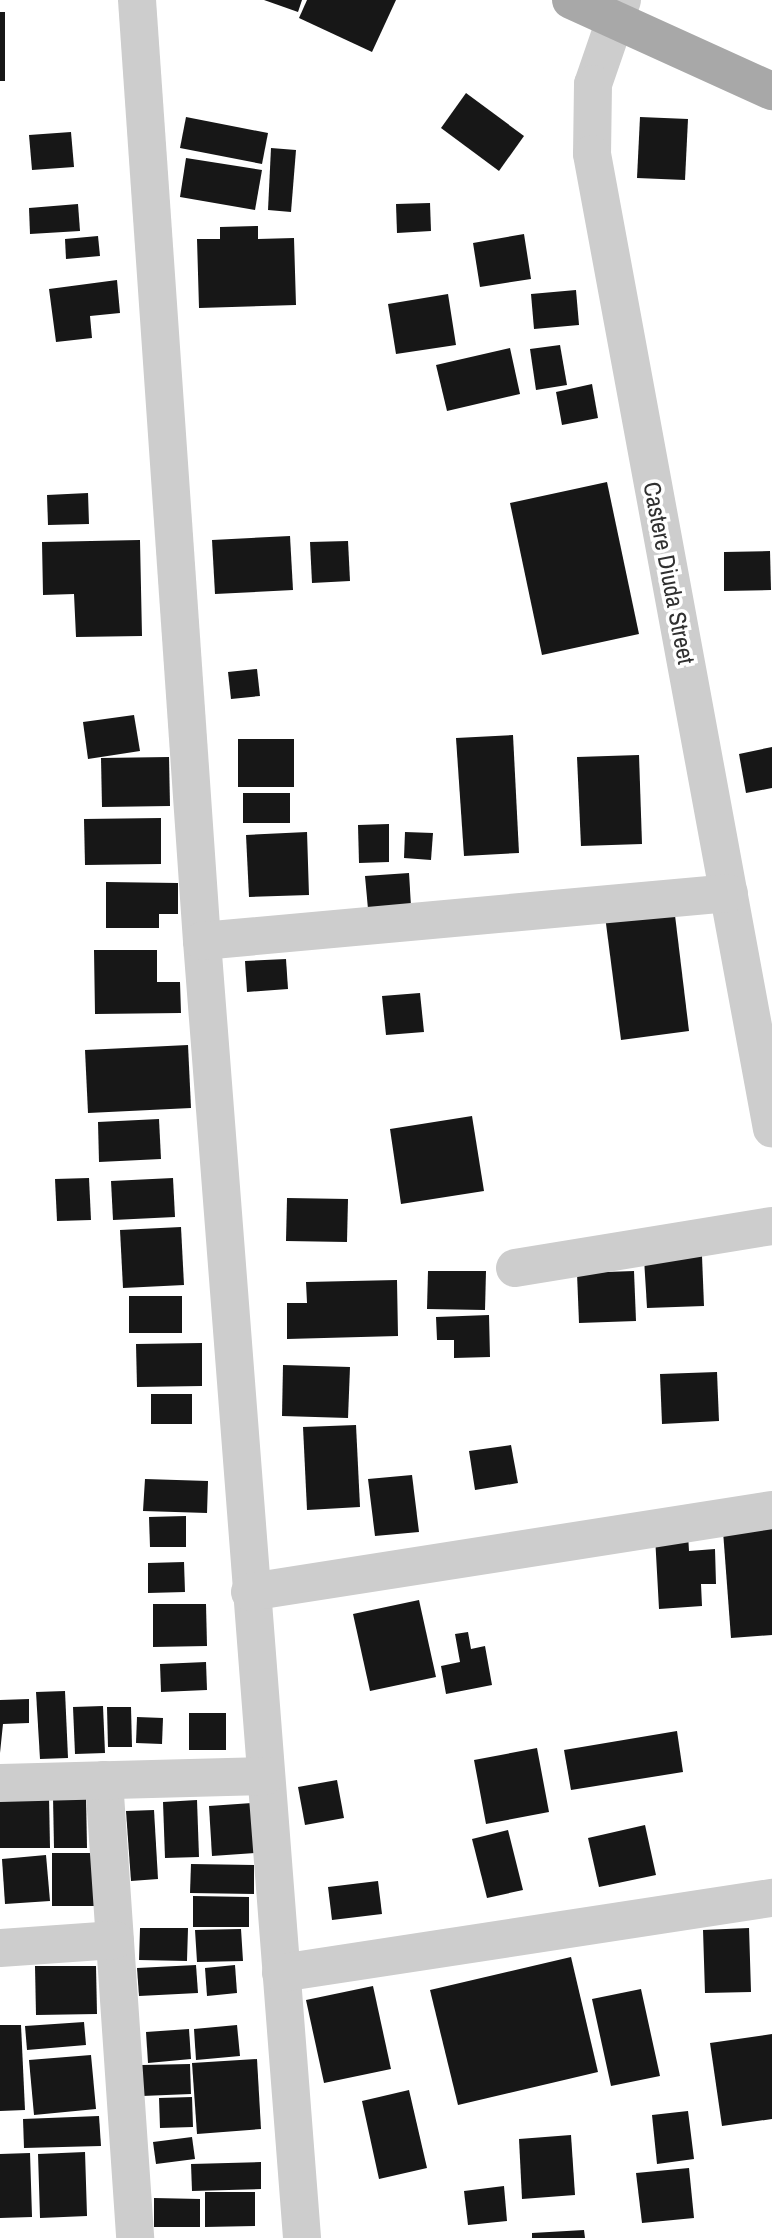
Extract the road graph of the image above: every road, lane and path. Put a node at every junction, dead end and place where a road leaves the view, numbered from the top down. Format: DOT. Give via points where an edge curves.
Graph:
graph roads {
  1 [pos="136,0"];
  2 [pos="571,0"];
  3 [pos="618,9"];
  4 [pos="772,90"];
  5 [pos="729,893"];
  6 [pos="202,940"];
  7 [pos="770,1105"];
  8 [pos="772,1226"];
  9 [pos="515,1268"];
  10 [pos="772,1510"];
  11 [pos="250,1592"];
  12 [pos="265,1776"];
  13 [pos="104,1780"];
  14 [pos="0,1783"];
  15 [pos="772,1898"];
  16 [pos="115,1940"];
  17 [pos="0,1948"];
  18 [pos="281,1973"];
  19 [pos="135,2238"];
  20 [pos="302,2238"];
  1 -- 6 [label="street"];
  2 -- 3 [label="main road"];
  3 -- 4 [label="main road"];
  3 -- 5 [label="street, Castere Diuda Street" via="593,84 592,154"];
  5 -- 6 [label="street"];
  5 -- 7 [label="street, Castere Diuda Street"];
  6 -- 11 [label="street"];
  8 -- 9 [label="street"];
  10 -- 11 [label="street"];
  11 -- 12 [label="street"];
  12 -- 13 [label="street"];
  12 -- 18 [label="street"];
  13 -- 14 [label="street"];
  13 -- 16 [label="street"];
  15 -- 18 [label="street"];
  16 -- 17 [label="street"];
  16 -- 19 [label="street"];
  18 -- 20 [label="street"];
}
